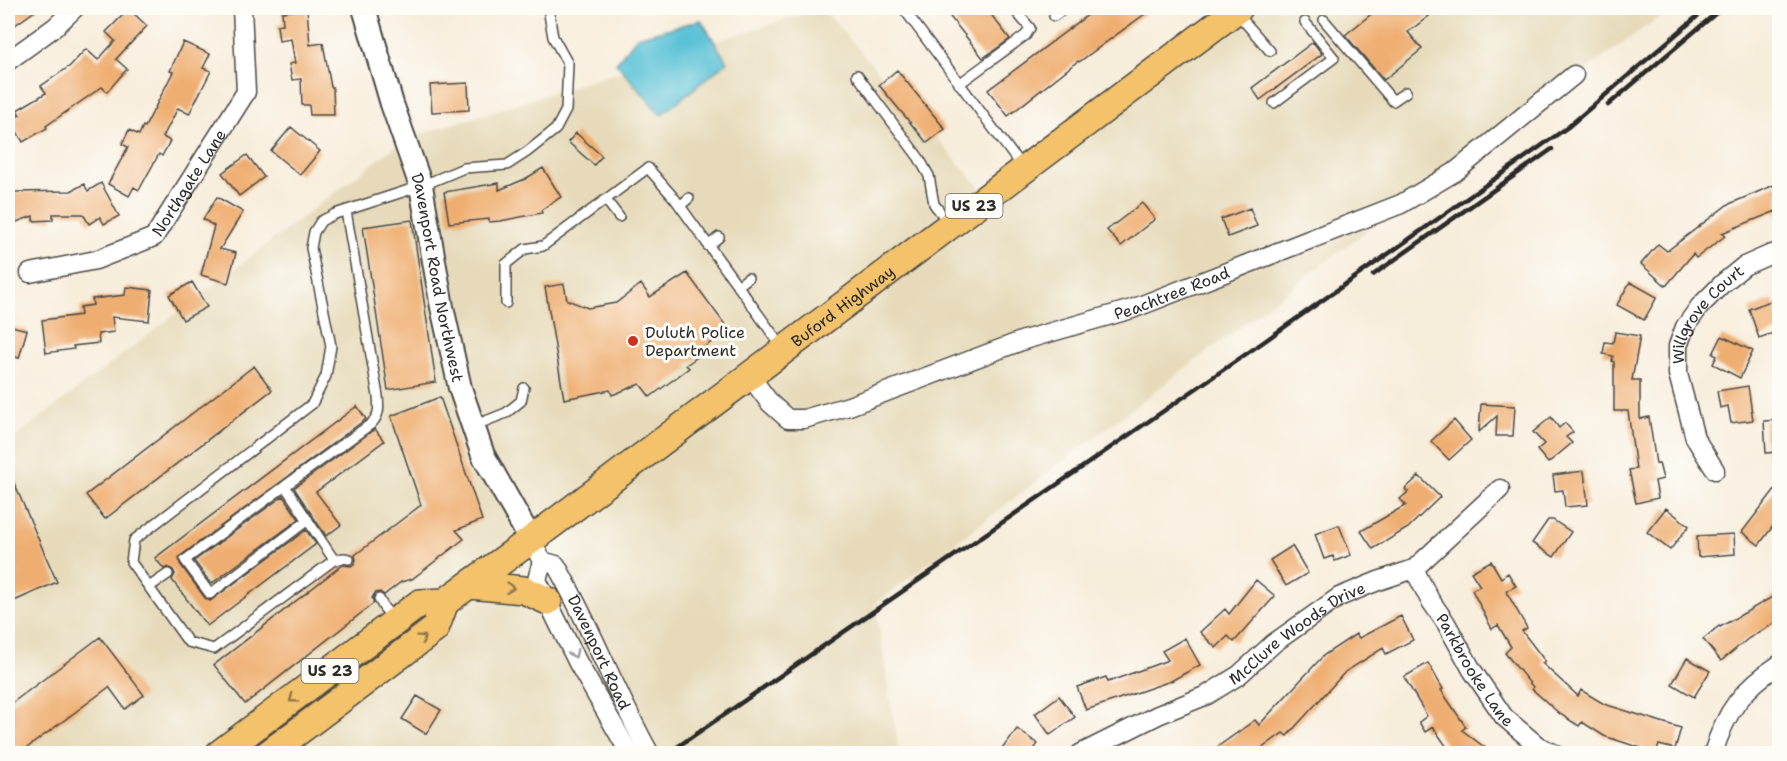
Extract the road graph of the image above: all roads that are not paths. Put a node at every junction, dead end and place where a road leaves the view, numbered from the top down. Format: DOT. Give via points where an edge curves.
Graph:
graph roads {
  1 [pos="75,8"];
  2 [pos="242,8"];
  3 [pos="364,8"];
  4 [pos="548,8"];
  5 [pos="903,8"];
  6 [pos="1013,8"];
  7 [pos="1065,8"];
  8 [pos="1237,9"];
  9 [pos="1054,16"];
  10 [pos="1324,20"];
  11 [pos="1305,22"];
  12 [pos="1269,51"];
  13 [pos="8,61"];
  14 [pos="858,75"];
  15 [pos="1574,75"];
  16 [pos="960,84"];
  17 [pos="1406,92"];
  18 [pos="1274,103"];
  19 [pos="661,165"];
  20 [pos="1023,169"];
  21 [pos="652,172"];
  22 [pos="421,186"];
  23 [pos="689,198"];
  24 [pos="606,200"];
  25 [pos="680,206"];
  26 [pos="346,211"];
  27 [pos="619,217"];
  28 [pos="950,224"];
  29 [pos="719,237"];
  30 [pos="708,246"];
  31 [pos="1779,252"];
  32 [pos="30,273"];
  33 [pos="748,278"];
  34 [pos="738,286"];
  35 [pos="506,303"];
  36 [pos="783,349"];
  37 [pos="749,375"];
  38 [pos="524,388"];
  39 [pos="473,426"];
  40 [pos="1715,470"];
  41 [pos="285,486"];
  42 [pos="1500,489"];
  43 [pos="308,520"];
  44 [pos="537,550"];
  45 [pos="334,560"];
  46 [pos="349,560"];
  47 [pos="1414,569"];
  48 [pos="168,574"];
  49 [pos="469,585"];
  50 [pos="149,587"];
  51 [pos="379,599"];
  52 [pos="548,601"];
  53 [pos="446,602"];
  54 [pos="396,621"];
  55 [pos="1779,664"];
  56 [pos="221,752"];
  57 [pos="268,753"];
  58 [pos="630,753"];
  59 [pos="650,753"];
  60 [pos="1080,753"];
  61 [pos="1555,753"];
  62 [pos="1713,753"];
  1 -- 13 [label="street"];
  2 -- 32 [label="street, Northgate Lane" via="246,92 154,237 96,260"];
  3 -- 22 [label="street, Davenport Road Northwest"];
  4 -- 22 [label="lane" via="553,37 568,64 566,110 556,129 507,165 464,168"];
  5 -- 16 [label="lane"];
  6 -- 16 [label="lane" via="1030,28 1026,35"];
  7 -- 9 [label="lane"];
  8 -- 12 [label="lane"];
  8 -- 20 [label="main road, Buford Highway / US 23"];
  10 -- 17 [label="lane" via="1393,101"];
  11 -- 18 [label="lane" via="1334,58"];
  14 -- 28 [label="lane" via="919,158 929,176 934,204"];
  15 -- 37 [label="street, Peachtree Road" via="1455,172 1401,204 1132,309 1024,340 804,419 788,419"];
  16 -- 20 [label="lane"];
  19 -- 21 [label="lane"];
  20 -- 28 [label="main road, Buford Highway / US 23"];
  21 -- 24 [label="lane" via="648,168"];
  21 -- 25 [label="lane"];
  22 -- 26 [label="lane"];
  22 -- 39 [label="street, Davenport Road Northwest" via="442,307 460,388"];
  23 -- 25 [label="lane"];
  24 -- 27 [label="lane"];
  24 -- 35 [label="lane" via="543,246 525,249 506,264"];
  25 -- 30 [label="lane"];
  26 -- 41 [label="lane" via="378,396 378,417"];
  26 -- 50 [label="lane" via="321,221 311,248 331,346 326,376 312,404 134,540 130,562"];
  28 -- 36 [label="main road, Buford Highway / US 23"];
  29 -- 30 [label="lane"];
  30 -- 34 [label="lane"];
  31 -- 40 [label="street, Willgrove Court" via="1744,266 1722,284 1685,327 1678,346 1678,374 1695,438"];
  33 -- 34 [label="lane"];
  34 -- 36 [label="lane"];
  36 -- 37 [label="main road, Buford Highway / US 23"];
  37 -- 44 [label="main road, Buford Highway / US 23"];
  38 -- 39 [label="lane" via="521,401 506,413"];
  39 -- 44 [label="street, Davenport Road Northwest" via="483,455"];
  41 -- 43 [label="lane"];
  41 -- 43 [label="lane" via="185,560 210,594"];
  42 -- 47 [label="street, McClure Woods Drive"];
  43 -- 45 [label="lane"];
  44 -- 49 [label="main road, Buford Highway / US 23"];
  44 -- 52 [label="street, Davenport Road" via="537,580"];
  44 -- 59 [label="street, Davenport Road" via="556,565 571,591"];
  45 -- 46 [label="lane"];
  45 -- 50 [label="lane" via="214,649 188,642"];
  47 -- 60 [label="street, McClure Woods Drive" via="1339,597 1274,643 1239,675 1207,695"];
  47 -- 61 [label="street, Parkbrooke Lane" via="1504,717 1538,746"];
  48 -- 50 [label="lane"];
  49 -- 52 [label="main road, one-way" via="524,590"];
  49 -- 53 [label="main road, Buford Highway / US 23"];
  51 -- 54 [label="lane"];
  52 -- 58 [label="street, Davenport Road, one-way" via="578,663"];
  53 -- 54 [label="main road, Buford Highway / US 23" via="420,603"];
  57 -- 53 [label="main road, US 23, one-way" via="435,629"];
  54 -- 56 [label="main road, Buford Highway / US 23, one-way"];
  55 -- 62 [label="street" via="1731,709"];
}
